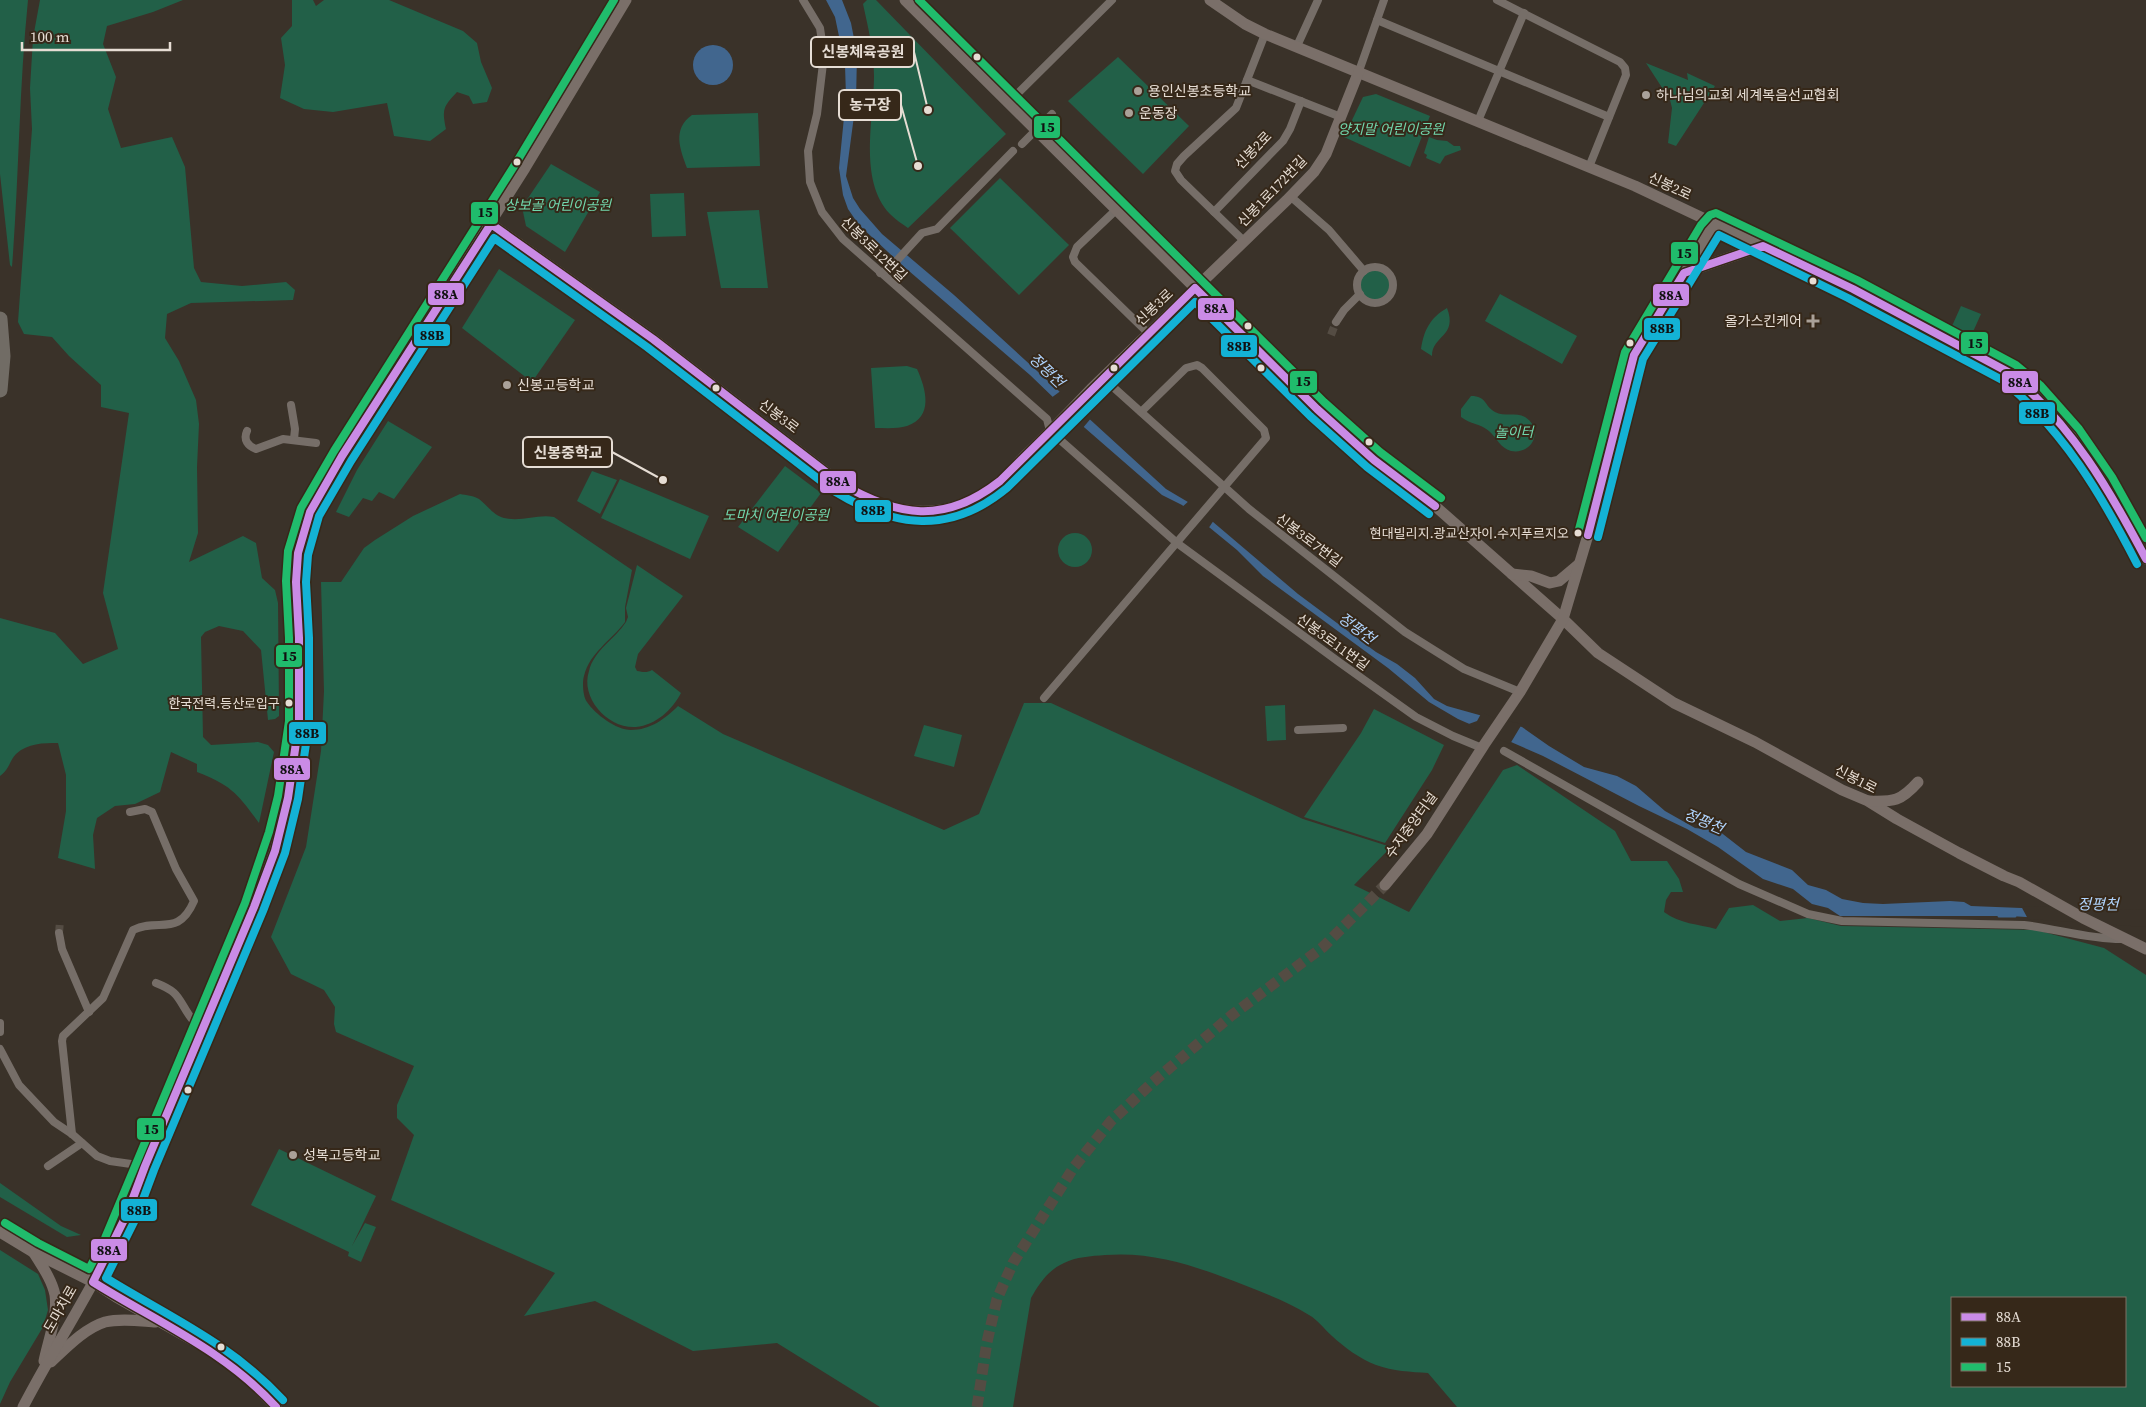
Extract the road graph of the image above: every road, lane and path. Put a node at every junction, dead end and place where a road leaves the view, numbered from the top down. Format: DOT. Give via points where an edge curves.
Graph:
graph roads {
  1 [pos="626,0"];
  2 [pos="803,0"];
  3 [pos="905,0"];
  4 [pos="1112,0"];
  5 [pos="1210,0"];
  6 [pos="1318,0"];
  7 [pos="1384,0"];
  8 [pos="1497,0"];
  9 [pos="1524,13"];
  10 [pos="1376,20"];
  11 [pos="1265,34"];
  12 [pos="1297,46"];
  13 [pos="1359,71"];
  14 [pos="1498,72"];
  15 [pos="1247,80"];
  16 [pos="1301,101"];
  17 [pos="1009,102"];
  18 [pos="1052,114"];
  19 [pos="1341,117"];
  20 [pos="1609,117"];
  21 [pos="1478,121"];
  22 [pos="1022,144"];
  23 [pos="1013,151"];
  24 [pos="1589,167"];
  25 [pos="1290,196"];
  26 [pos="1117,209"];
  27 [pos="1214,212"];
  28 [pos="1716,223"];
  29 [pos="491,224"];
  30 [pos="1244,241"];
  31 [pos="1763,246"];
  32 [pos="1364,271"];
  33 [pos="880,273"];
  34 [pos="1684,273"];
  35 [pos="1195,288"];
  36 [pos="1360,294"];
  37 [pos="0,319"];
  38 [pos="1336,322"];
  39 [pos="1148,334"];
  40 [pos="1103,378"];
  41 [pos="0,390"];
  42 [pos="291,405"];
  43 [pos="1141,412"];
  44 [pos="247,431"];
  45 [pos="1050,431"];
  46 [pos="294,439"];
  47 [pos="316,443"];
  48 [pos="1223,486"];
  49 [pos="1177,543"];
  50 [pos="2146,559"];
  51 [pos="1579,564"];
  52 [pos="1512,574"];
  53 [pos="1563,619"];
  54 [pos="1520,692"];
  55 [pos="1044,698"];
  56 [pos="1343,728"];
  57 [pos="1298,730"];
  58 [pos="1483,745"];
  59 [pos="1504,752"];
  60 [pos="1918,782"];
  61 [pos="1868,801"];
  62 [pos="130,812"];
  63 [pos="1385,885"];
  64 [pos="59,933"];
  65 [pos="2127,939"];
  66 [pos="2144,948"];
  67 [pos="156,983"];
  68 [pos="89,1012"];
  69 [pos="0,1023"];
  70 [pos="203,1030"];
  71 [pos="0,1032"];
  72 [pos="0,1049"];
  73 [pos="72,1134"];
  74 [pos="82,1143"];
  75 [pos="48,1166"];
  76 [pos="145,1166"];
  77 [pos="0,1232"];
  78 [pos="33,1252"];
  79 [pos="93,1282"];
  80 [pos="160,1322"];
  81 [pos="42,1370"];
  82 [pos="23,1407"];
  83 [pos="276,1407"];
  1 -- 29 [label="street, 도마치로"];
  2 -- 33 [label="street, 신봉3로12번길" via="820,28 824,55 817,114 808,151 810,182 831,225"];
  3 -- 17 [label="street"];
  4 -- 17 [label="street"];
  5 -- 11 [label="street, 신봉2로"];
  6 -- 12 [label="street"];
  7 -- 10 [label="street"];
  8 -- 9 [label="street"];
  9 -- 14 [label="street"];
  9 -- 20 [label="street" via="1626,68"];
  10 -- 13 [label="street"];
  10 -- 14 [label="street"];
  11 -- 12 [label="street, 신봉2로"];
  11 -- 15 [label="street"];
  12 -- 13 [label="street, 신봉2로"];
  13 -- 19 [label="street, 신봉1로172번길"];
  13 -- 21 [label="street, 신봉2로"];
  14 -- 20 [label="street"];
  14 -- 21 [label="street"];
  15 -- 16 [label="street"];
  15 -- 27 [label="street" via="1236,108 1177,164 1175,172"];
  16 -- 19 [label="street"];
  16 -- 27 [label="street, 신봉2로" via="1283,141"];
  17 -- 26 [label="street"];
  18 -- 22 [label="street, bridge"];
  19 -- 25 [label="street, 신봉1로172번길" via="1326,154 1314,172"];
  20 -- 24 [label="street"];
  21 -- 24 [label="street, 신봉2로"];
  23 -- 33 [label="street" via="937,229 922,233 890,268"];
  24 -- 28 [label="street, 신봉2로"];
  25 -- 30 [label="street, 신봉1로172번길"];
  25 -- 32 [label="street" via="1329,230"];
  26 -- 35 [label="street"];
  26 -- 39 [label="street" via="1077,247 1073,257"];
  27 -- 30 [label="street"];
  28 -- 31 [label="street, 신봉2로"];
  28 -- 34 [label="street, 수지중앙터널"];
  29 -- 45 [label="street, 신봉3로" via="653,339 840,483 886,506 936,511 972,501 1000,481"];
  29 -- 70 [label="street, 도마치로" via="342,456 310,512 298,553 299,722 288,798 275,851"];
  30 -- 35 [label="street, 신봉1로172번길"];
  31 -- 34 [label="street"];
  31 -- 50 [label="street, 신봉2로" via="1853,289 2026,385 2083,447"];
  32 -- 36 [label="street" via="1358,280"];
  32 -- 36 [label="street" via="1376,266 1382,268 1392,276 1394,288 1387,299 1376,303"];
  33 -- 45 [label="street, 신봉3로12번길" via="1047,419"];
  34 -- 51 [label="street, 수지중앙터널" via="1634,355"];
  35 -- 39 [label="street, 신봉3로"];
  35 -- 52 [label="street, 신봉1로" via="1317,410"];
  36 -- 38 [label="street"];
  37 -- 41 [label="highway" via="3,356"];
  39 -- 40 [label="street, 신봉3로"];
  40 -- 43 [label="street, 신봉3로7번길"];
  40 -- 45 [label="street, 신봉3로"];
  42 -- 46 [label="street"];
  43 -- 48 [label="street, 신봉3로7번길"];
  43 -- 48 [label="street" via="1186,368 1202,368 1266,435"];
  44 -- 46 [label="street" via="248,445 256,450 283,439"];
  45 -- 49 [label="street, 신봉3로11번길"];
  46 -- 47 [label="street"];
  48 -- 49 [label="street"];
  48 -- 54 [label="street, 신봉3로7번길" via="1376,610 1438,654 1464,669"];
  49 -- 55 [label="street"];
  49 -- 58 [label="street, 신봉3로11번길" via="1401,707 1453,736"];
  51 -- 52 [label="street" via="1559,582"];
  51 -- 53 [label="street, 수지중앙터널"];
  52 -- 53 [label="street, 신봉1로"];
  53 -- 54 [label="street, 수지중앙터널"];
  53 -- 61 [label="street, 신봉1로" via="1598,653 1674,703"];
  54 -- 58 [label="street, 수지중앙터널"];
  56 -- 57 [label="street"];
  58 -- 63 [label="street, 수지중앙터널" via="1427,834"];
  59 -- 65 [label="street" via="1739,884 1808,914 1842,921 2024,925 2097,939"];
  60 -- 61 [label="street" via="1903,797 1890,802"];
  61 -- 65 [label="street, 신봉1로" via="1897,820"];
  62 -- 68 [label="street" via="145,809 152,812 176,869 194,901 178,923 133,930 103,998"];
  64 -- 68 [label="street" via="62,949"];
  65 -- 66 [label="street, 신봉1로"];
  67 -- 70 [label="street" via="174,992 189,1016"];
  68 -- 73 [label="street" via="66,1033 62,1041"];
  69 -- 71 [label="street"];
  70 -- 76 [label="street, 도마치로"];
  72 -- 73 [label="street" via="19,1085 54,1122"];
  73 -- 74 [label="street"];
  74 -- 75 [label="street"];
  74 -- 76 [label="street" via="97,1156 110,1161"];
  76 -- 79 [label="street, 도마치로" via="127,1214"];
  77 -- 78 [label="street"];
  78 -- 79 [label="street"];
  78 -- 81 [label="street" via="47,1274 55,1296"];
  79 -- 80 [label="street"];
  79 -- 81 [label="street, 도마치로"];
  80 -- 81 [label="street" via="104,1322 70,1345"];
  80 -- 83 [label="street" via="217,1354 246,1376"];
  81 -- 82 [label="street, 도마치로"];
}
